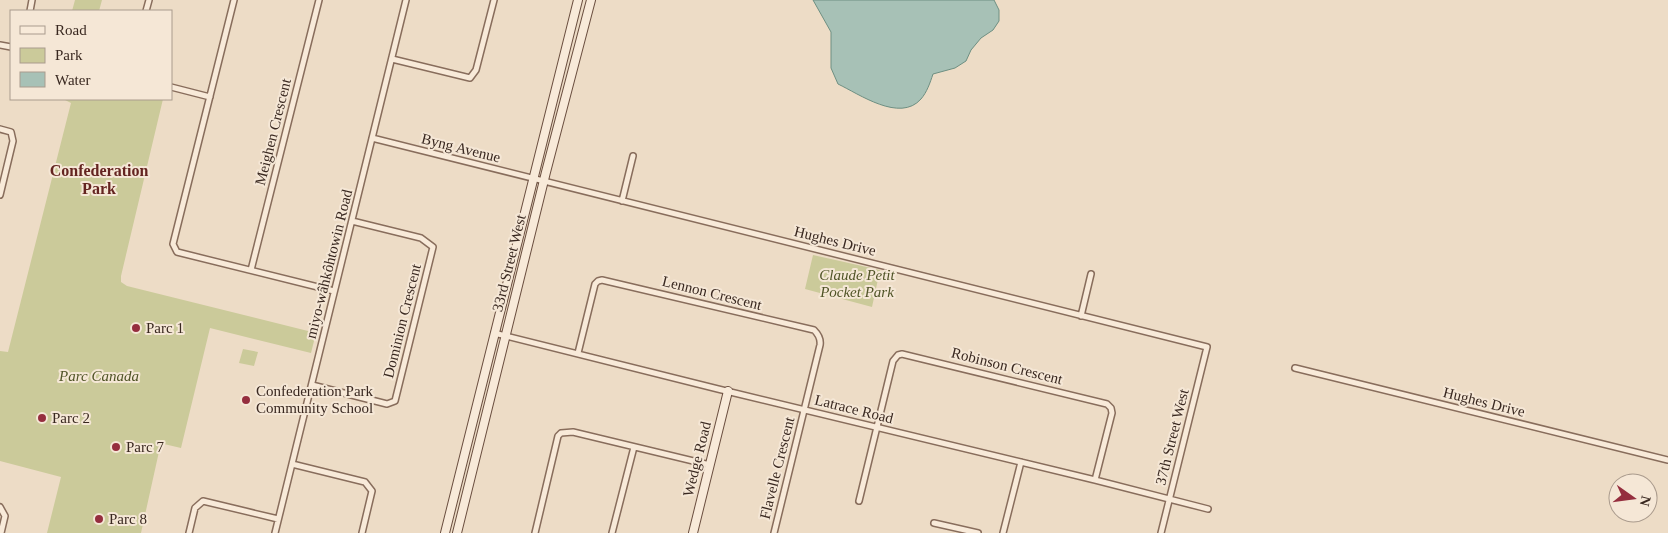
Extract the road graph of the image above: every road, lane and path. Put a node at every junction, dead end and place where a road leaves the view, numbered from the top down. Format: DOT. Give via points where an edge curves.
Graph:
graph roads {
  1 [pos="234,0"];
  2 [pos="319,0"];
  3 [pos="406,0"];
  4 [pos="494,0"];
  5 [pos="591,0"];
  6 [pos="577,1"];
  7 [pos="392,59"];
  8 [pos="172,87"];
  9 [pos="210,97"];
  10 [pos="0,129"];
  11 [pos="372,138"];
  12 [pos="633,156"];
  13 [pos="534,179"];
  14 [pos="544,182"];
  15 [pos="0,195"];
  16 [pos="622,201"];
  17 [pos="352,221"];
  18 [pos="251,270"];
  19 [pos="1091,274"];
  20 [pos="334,291"];
  21 [pos="1081,316"];
  22 [pos="494,333"];
  23 [pos="506,335"];
  24 [pos="1207,346"];
  25 [pos="578,353"];
  26 [pos="1295,368"];
  27 [pos="312,385"];
  28 [pos="728,391"];
  29 [pos="804,409"];
  30 [pos="877,427"];
  31 [pos="634,447"];
  32 [pos="1668,460"];
  33 [pos="1021,462"];
  34 [pos="292,464"];
  35 [pos="710,465"];
  36 [pos="1096,480"];
  37 [pos="1170,499"];
  38 [pos="859,501"];
  39 [pos="0,507"];
  40 [pos="1208,509"];
  41 [pos="278,519"];
  42 [pos="934,522"];
  43 [pos="1,533"];
  44 [pos="189,533"];
  45 [pos="275,533"];
  46 [pos="362,533"];
  47 [pos="445,533"];
  48 [pos="457,533"];
  49 [pos="534,533"];
  50 [pos="612,533"];
  51 [pos="693,533"];
  52 [pos="774,533"];
  53 [pos="978,533"];
  54 [pos="1003,533"];
  55 [pos="1161,533"];
  1 -- 9 [label="street"];
  2 -- 18 [label="street, Meighen Crescent"];
  3 -- 7 [label="street, miyo-wâhkôhtowin Road"];
  4 -- 7 [label="street" via="476,70 470,78"];
  5 -- 14 [label="main road, 33rd Street West"];
  6 -- 13 [label="main road, 33rd Street West"];
  7 -- 11 [label="street, miyo-wâhkôhtowin Road"];
  8 -- 9 [label="street"];
  9 -- 18 [label="street" via="173,244 177,252"];
  10 -- 15 [label="street" via="11,132 13,141"];
  11 -- 13 [label="street, Byng Avenue"];
  11 -- 17 [label="street, miyo-wâhkôhtowin Road"];
  12 -- 16 [label="street"];
  13 -- 14 [label="street, Byng Avenue"];
  13 -- 22 [label="main road, 33rd Street West"];
  14 -- 16 [label="street, Hughes Drive"];
  14 -- 23 [label="main road, 33rd Street West"];
  16 -- 21 [label="street, Hughes Drive"];
  17 -- 20 [label="street, miyo-wâhkôhtowin Road"];
  17 -- 27 [label="street, Dominion Crescent" via="421,238 433,247 424,285 395,401 387,404"];
  18 -- 20 [label="street"];
  19 -- 21 [label="street"];
  20 -- 27 [label="street, miyo-wâhkôhtowin Road"];
  21 -- 24 [label="street, Hughes Drive"];
  22 -- 23 [label="street, Latrace Road"];
  22 -- 47 [label="main road, 33rd Street West"];
  23 -- 25 [label="street, Latrace Road"];
  23 -- 48 [label="main road, 33rd Street West"];
  24 -- 37 [label="street, 37th Street West"];
  25 -- 28 [label="street, Latrace Road"];
  25 -- 29 [label="street, Lennon Crescent" via="595,284 602,280 814,330 820,337 820,346"];
  26 -- 32 [label="street, Hughes Drive"];
  27 -- 34 [label="street, miyo-wâhkôhtowin Road"];
  28 -- 29 [label="street, Latrace Road"];
  28 -- 35 [label="main road, Wedge Road"];
  29 -- 30 [label="street, Latrace Road"];
  29 -- 52 [label="street, Flavelle Crescent"];
  30 -- 33 [label="street, Latrace Road"];
  30 -- 36 [label="street, Robinson Crescent" via="893,361 898,354 906,354 1107,404 1112,413"];
  30 -- 38 [label="street"];
  31 -- 35 [label="street"];
  31 -- 49 [label="street" via="573,432 561,433"];
  31 -- 50 [label="street"];
  33 -- 36 [label="street, Latrace Road"];
  33 -- 54 [label="street"];
  34 -- 41 [label="street, miyo-wâhkôhtowin Road"];
  34 -- 46 [label="street" via="365,482 372,491"];
  35 -- 51 [label="main road, Wedge Road"];
  36 -- 37 [label="street, Latrace Road"];
  37 -- 40 [label="street, Latrace Road"];
  37 -- 55 [label="street, 37th Street West"];
  39 -- 43 [label="street" via="5,516"];
  41 -- 44 [label="street" via="203,501 195,508"];
  41 -- 45 [label="street, miyo-wâhkôhtowin Road"];
  42 -- 53 [label="street"];
}
